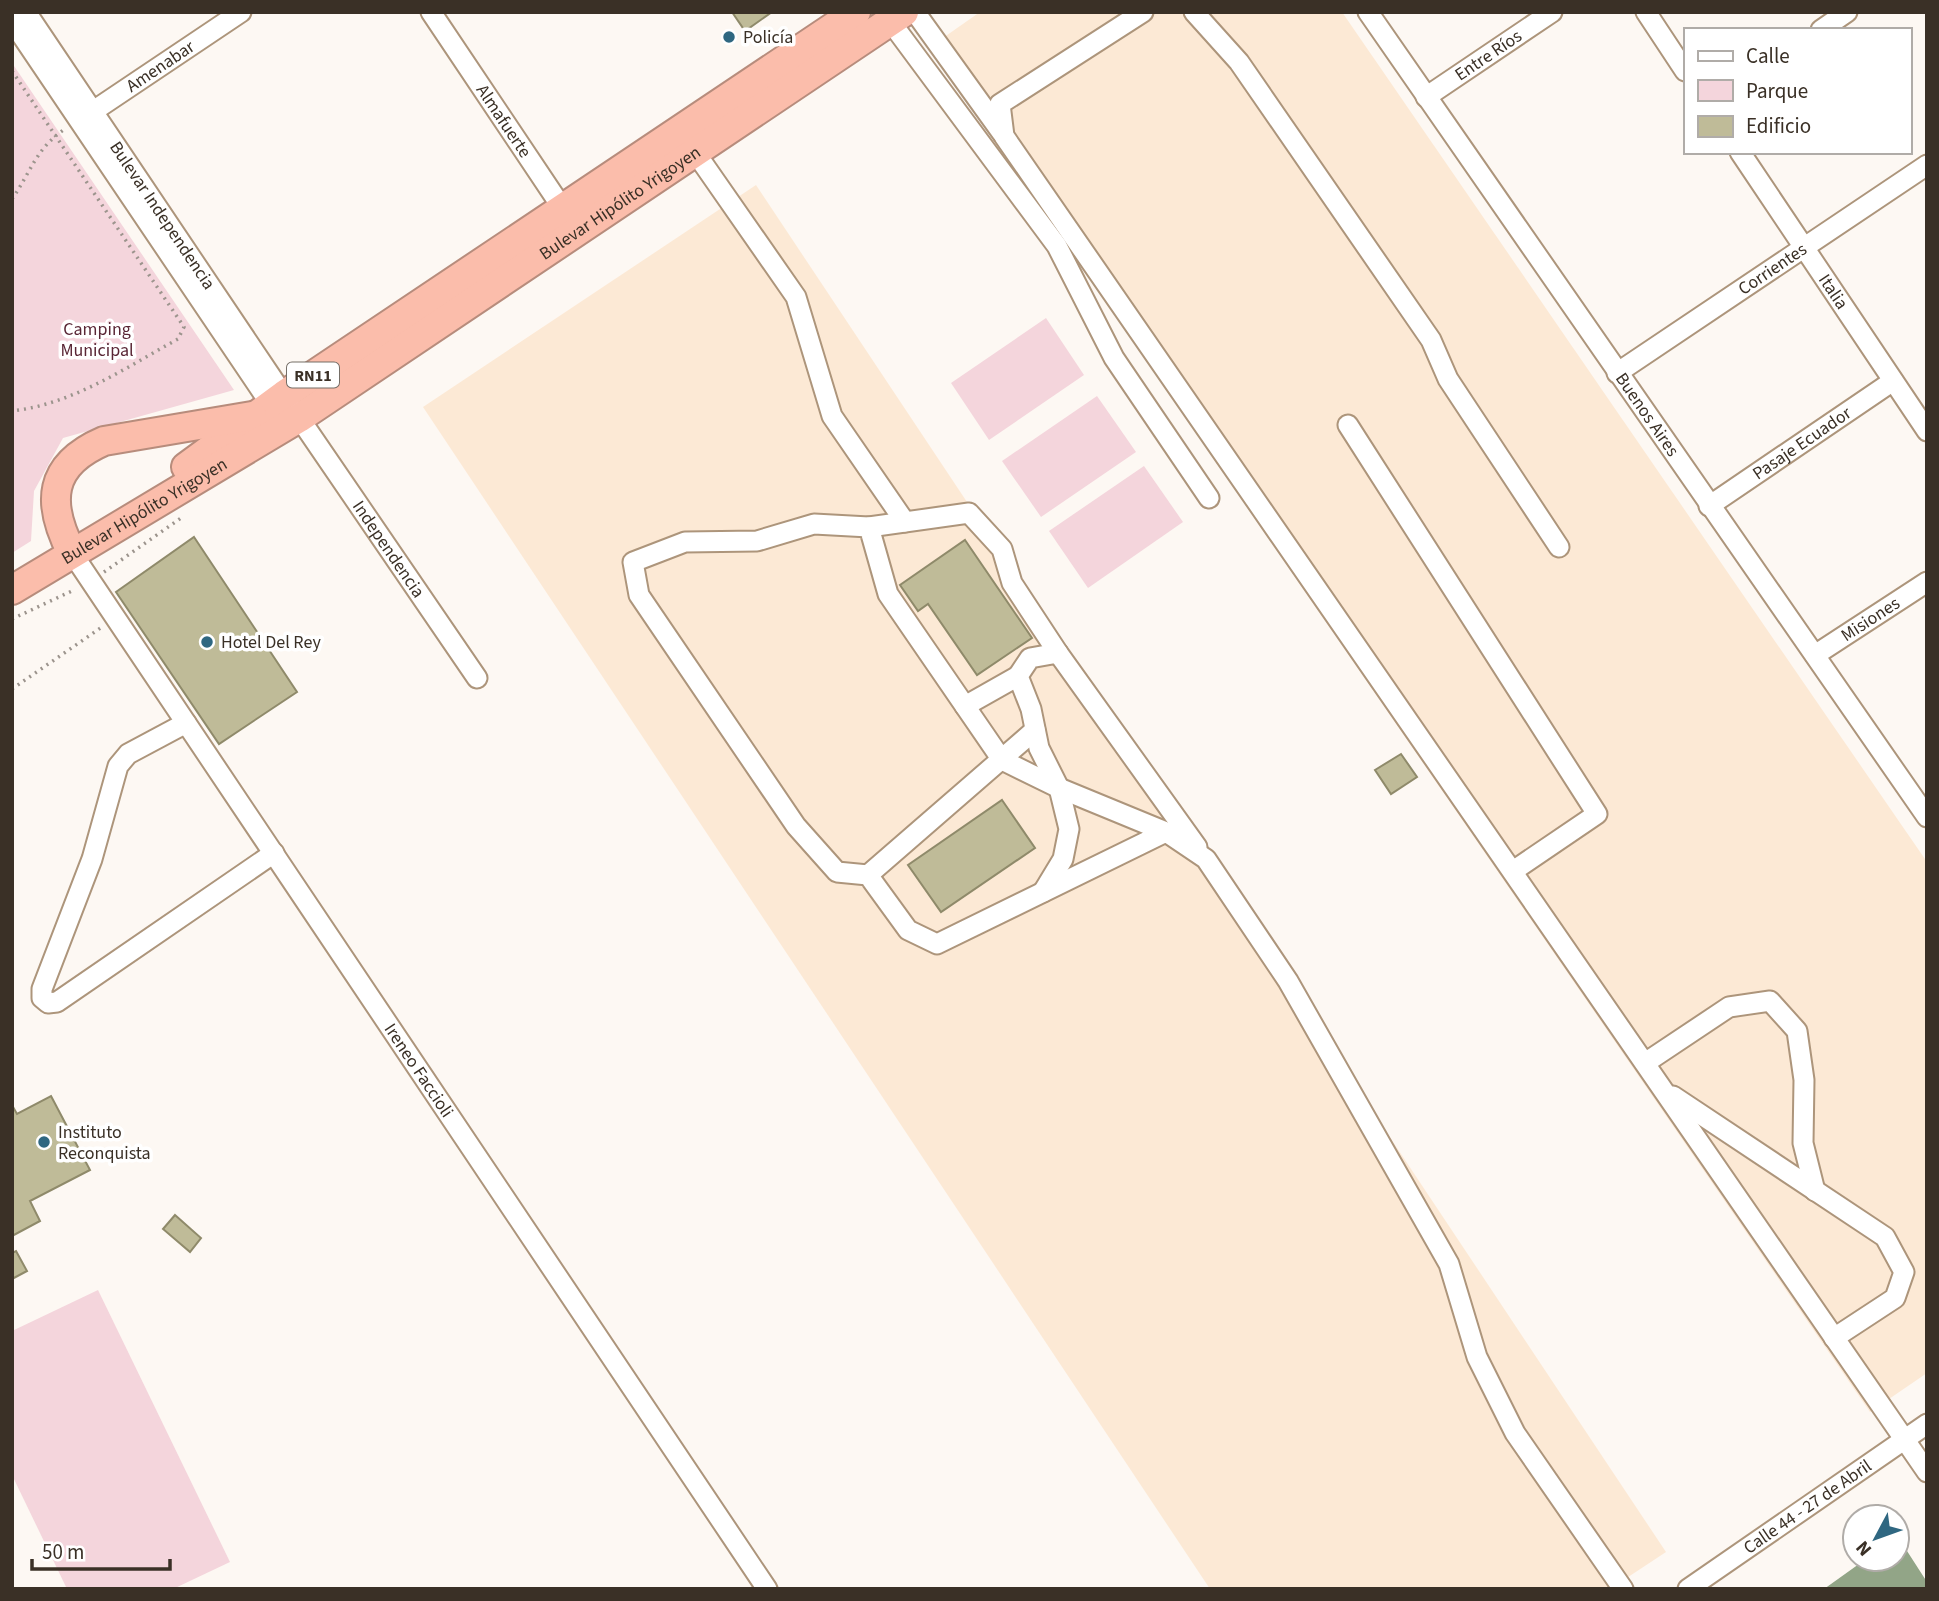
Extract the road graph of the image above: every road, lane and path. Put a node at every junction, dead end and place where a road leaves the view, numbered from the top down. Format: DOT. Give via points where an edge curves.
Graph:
graph roads {
  1 [pos="26,12"];
  2 [pos="241,12"];
  3 [pos="431,12"];
  4 [pos="1143,12"];
  5 [pos="1194,12"];
  6 [pos="1368,12"];
  7 [pos="1552,12"];
  8 [pos="1646,12"];
  9 [pos="1847,12"];
  10 [pos="849,14"];
  11 [pos="903,15"];
  12 [pos="12,21"];
  13 [pos="1824,28"];
  14 [pos="1684,69"];
  15 [pos="12,71"];
  16 [pos="1426,97"];
  17 [pos="86,116"];
  18 [pos="56,135"];
  19 [pos="1004,136"];
  20 [pos="695,152"];
  21 [pos="1741,154"];
  22 [pos="1927,165"];
  23 [pos="12,199"];
  24 [pos="566,213"];
  25 [pos="1804,248"];
  26 [pos="1617,373"];
  27 [pos="1893,381"];
  28 [pos="12,411"];
  29 [pos="279,412"];
  30 [pos="1348,425"];
  31 [pos="1927,431"];
  32 [pos="1209,498"];
  33 [pos="1709,506"];
  34 [pos="905,522"];
  35 [pos="869,527"];
  36 [pos="1559,547"];
  37 [pos="72,553"];
  38 [pos="1927,582"];
  39 [pos="12,590"];
  40 [pos="116,618"];
  41 [pos="1058,653"];
  42 [pos="1815,655"];
  43 [pos="1018,676"];
  44 [pos="477,678"];
  45 [pos="12,689"];
  46 [pos="965,706"];
  47 [pos="186,723"];
  48 [pos="1035,730"];
  49 [pos="1002,760"];
  50 [pos="1059,788"];
  51 [pos="1926,813"];
  52 [pos="1166,832"];
  53 [pos="274,853"];
  54 [pos="1206,859"];
  55 [pos="1513,871"];
  56 [pos="868,875"];
  57 [pos="1042,893"];
  58 [pos="1646,1063"];
  59 [pos="1665,1091"];
  60 [pos="1815,1191"];
  61 [pos="1835,1338"];
  62 [pos="1927,1424"];
  63 [pos="1904,1439"];
  64 [pos="1927,1472"];
  65 [pos="767,1589"];
  66 [pos="1623,1589"];
  67 [pos="1688,1589"];
  1 -- 17 [label="street, Bulevar Independencia"];
  2 -- 17 [label="street, Amenabar"];
  3 -- 24 [label="street, Almafuerte"];
  4 -- 19 [label="street" via="1000,104"];
  5 -- 36 [label="street" via="1239,62 1431,340 1448,379"];
  6 -- 16 [label="street, Buenos Aires"];
  7 -- 16 [label="street, Entre Ríos"];
  8 -- 14 [label="street"];
  9 -- 13 [label="street"];
  10 -- 24 [label="highway, Bulevar Hipólito Yrigoyen / RN11"];
  11 -- 19 [label="street"];
  11 -- 20 [label="highway, Bulevar Hipólito Yrigoyen / RN11"];
  11 -- 32 [label="street" via="1057,246 1114,358"];
  12 -- 17 [label="street, Bulevar Independencia"];
  15 -- 18 [label="path"];
  16 -- 26 [label="street, Buenos Aires"];
  17 -- 18 [label="path"];
  17 -- 29 [label="street, Bulevar Independencia"];
  18 -- 23 [label="path" via="39,152"];
  18 -- 28 [label="path" via="184,327 178,339 72,397"];
  19 -- 55 [label="street"];
  20 -- 24 [label="highway, Bulevar Hipólito Yrigoyen / RN11"];
  20 -- 34 [label="street" via="796,297 832,416"];
  21 -- 25 [label="street, Italia"];
  22 -- 25 [label="street, Corrientes"];
  24 -- 29 [label="highway, Bulevar Hipólito Yrigoyen / RN11"];
  25 -- 26 [label="street, Corrientes"];
  25 -- 27 [label="street, Italia"];
  26 -- 33 [label="street, Buenos Aires"];
  27 -- 31 [label="street, Italia"];
  27 -- 33 [label="street, Pasaje Ecuador"];
  29 -- 37 [label="highway, Bulevar Hipólito Yrigoyen / RN11"];
  29 -- 37 [label="highway, RN11" via="104,441 86,449 69,461 57,488 57,514"];
  29 -- 44 [label="street, Independencia"];
  30 -- 55 [label="street" via="1597,814"];
  33 -- 42 [label="street, Buenos Aires"];
  34 -- 35 [label="street"];
  34 -- 41 [label="street" via="969,513 1002,549 1012,583"];
  35 -- 46 [label="street" via="888,594"];
  35 -- 56 [label="street" via="814,524 757,541 685,542 633,562 639,595 796,826 837,872"];
  37 -- 39 [label="highway, RN11"];
  37 -- 40 [label="street, Ireneo Faccioli"];
  38 -- 42 [label="street, Misiones"];
  40 -- 45 [label="path"];
  40 -- 47 [label="street, Ireneo Faccioli"];
  41 -- 43 [label="street" via="1030,658"];
  41 -- 54 [label="street"];
  42 -- 51 [label="street, Buenos Aires"];
  43 -- 46 [label="street"];
  43 -- 48 [label="street"];
  46 -- 49 [label="street"];
  47 -- 53 [label="street, Ireneo Faccioli"];
  47 -- 53 [label="street" via="128,754 118,766 92,859 42,998 57,1002"];
  48 -- 49 [label="street"];
  48 -- 50 [label="street"];
  49 -- 50 [label="street"];
  49 -- 56 [label="street"];
  50 -- 52 [label="street"];
  50 -- 57 [label="street" via="1069,829 1063,859"];
  52 -- 54 [label="street"];
  52 -- 57 [label="street"];
  53 -- 65 [label="street, Ireneo Faccioli"];
  54 -- 66 [label="street" via="1287,981 1449,1264 1477,1357 1515,1433"];
  55 -- 58 [label="street"];
  56 -- 57 [label="street" via="908,929 937,944"];
  58 -- 59 [label="street"];
  58 -- 60 [label="street" via="1730,1007 1770,1001 1797,1031 1804,1080 1802,1143"];
  59 -- 60 [label="street"];
  59 -- 61 [label="street"];
  60 -- 61 [label="street" via="1885,1237 1904,1272 1895,1298"];
  61 -- 63 [label="street"];
  62 -- 63 [label="street, Calle 44 - 27 de Abril"];
  63 -- 64 [label="street"];
  63 -- 67 [label="street, Calle 44 - 27 de Abril"];
}
